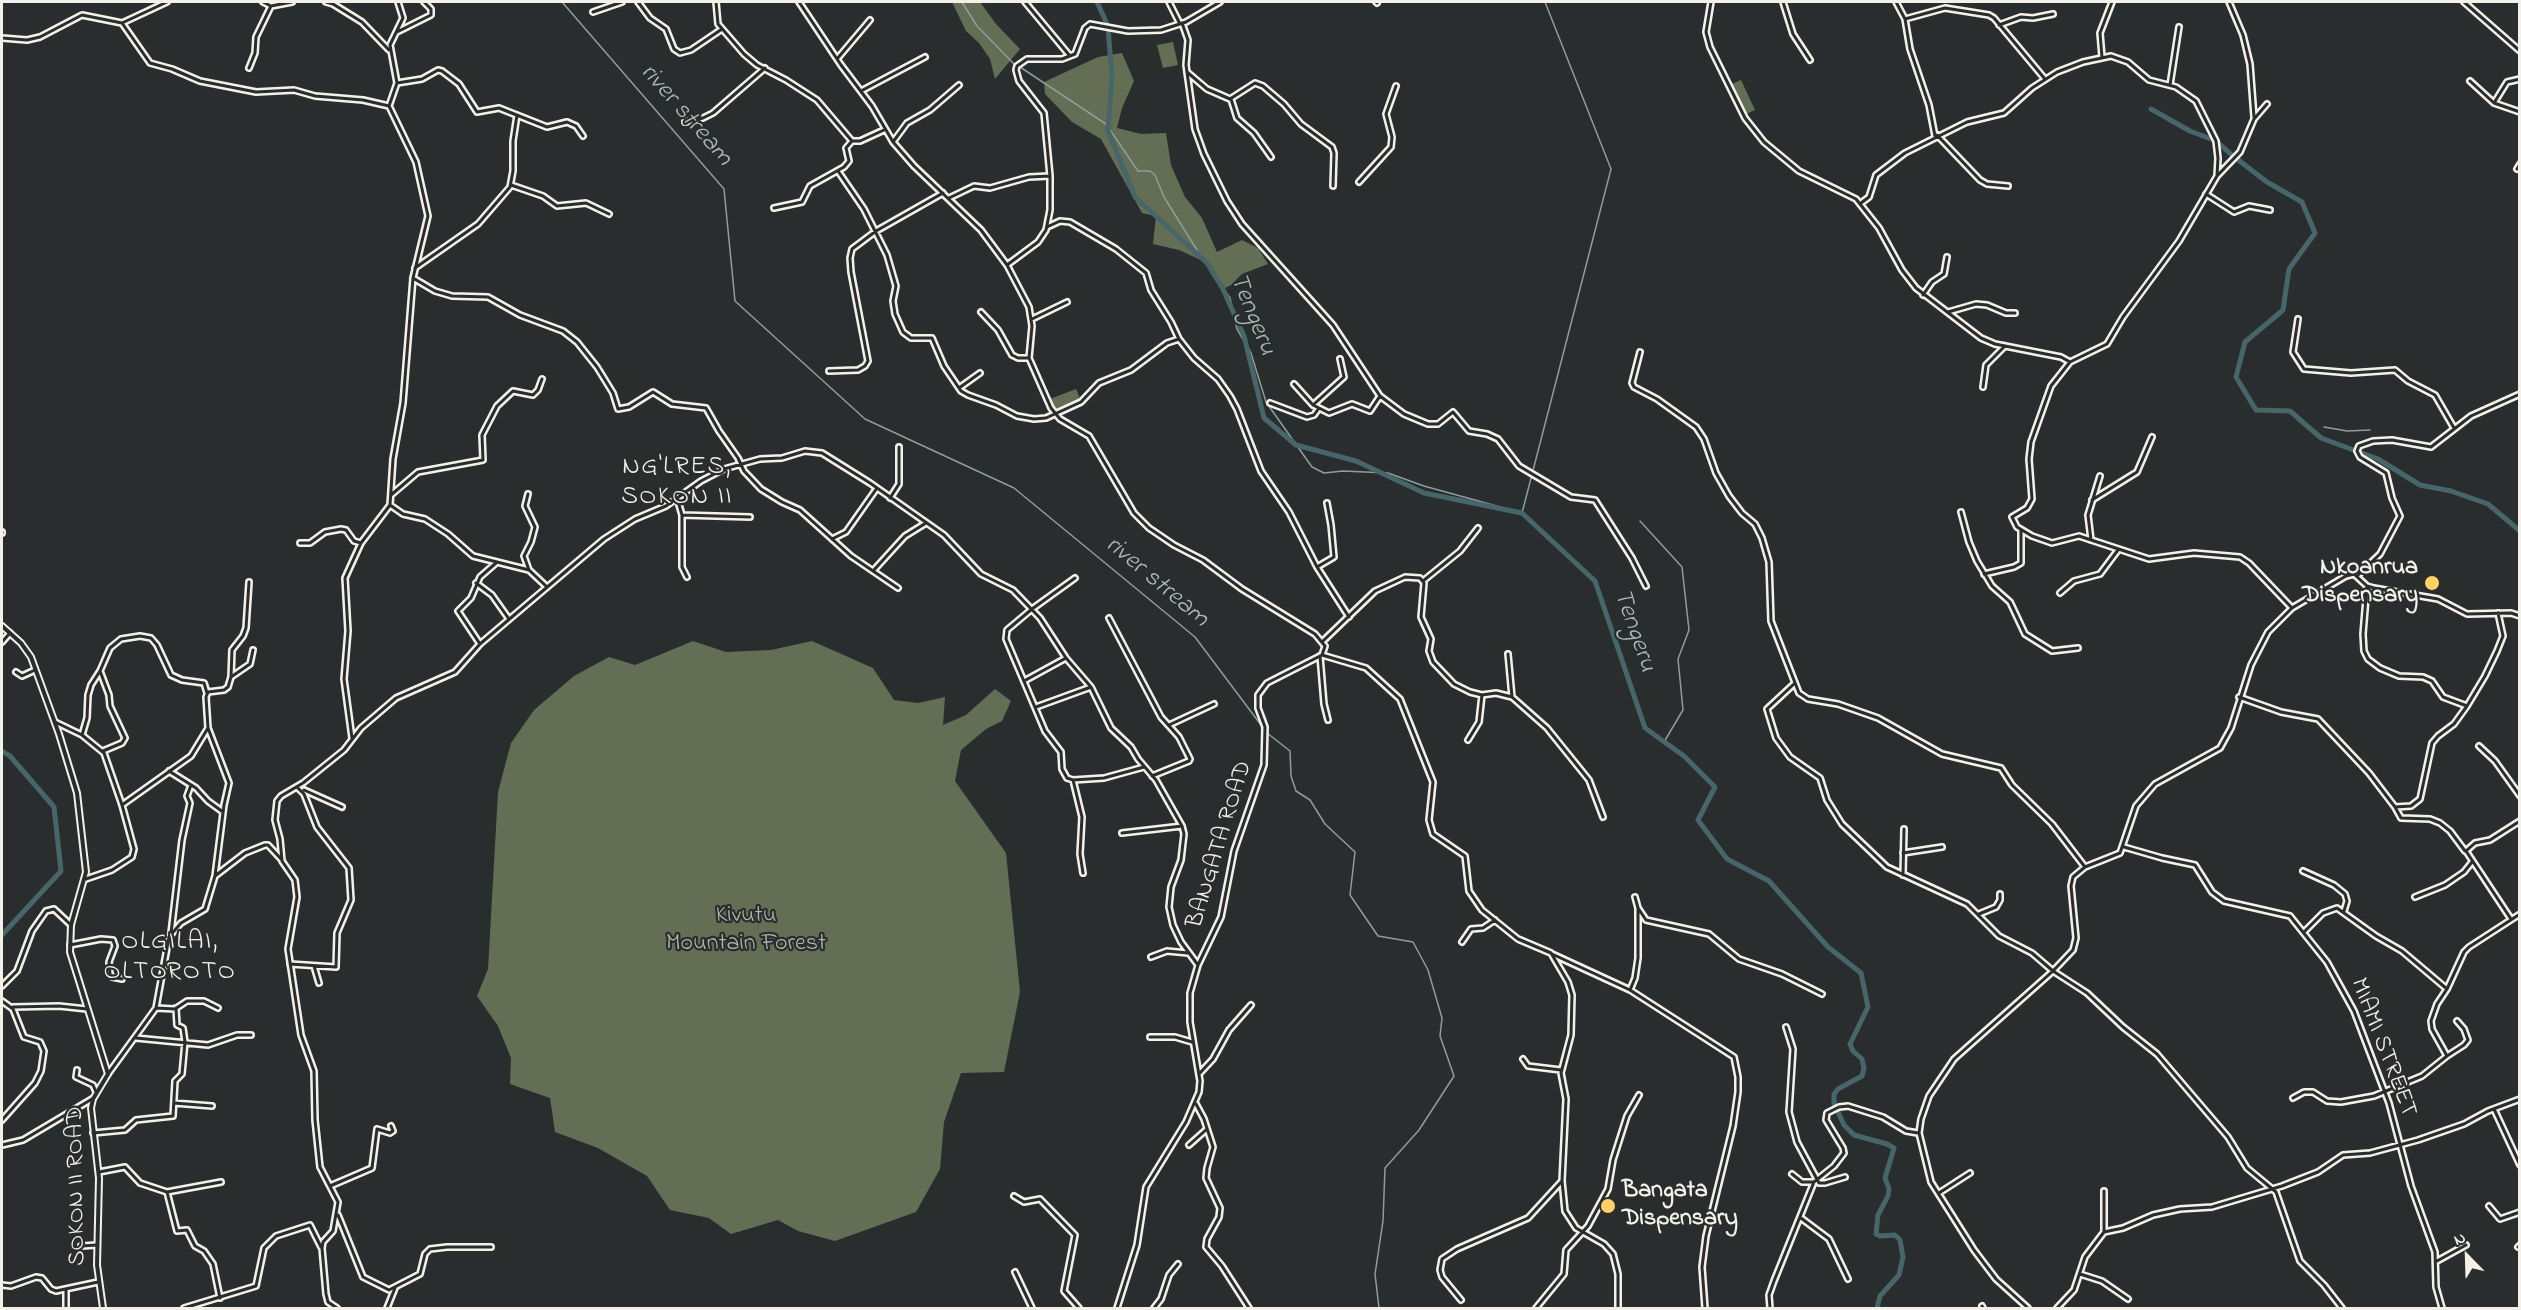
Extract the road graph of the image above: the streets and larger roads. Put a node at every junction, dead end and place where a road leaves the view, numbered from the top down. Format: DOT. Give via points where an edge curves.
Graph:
graph roads {
  1 [pos="167,2"];
  2 [pos="262,2"];
  3 [pos="292,2"];
  4 [pos="326,2"];
  5 [pos="398,2"];
  6 [pos="424,2"];
  7 [pos="622,2"];
  8 [pos="638,2"];
  9 [pos="716,2"];
  10 [pos="799,2"];
  11 [pos="1025,2"];
  12 [pos="1169,2"];
  13 [pos="1220,2"];
  14 [pos="1711,2"];
  15 [pos="1783,2"];
  16 [pos="1896,2"];
  17 [pos="2112,2"];
  18 [pos="2229,2"];
  19 [pos="2464,2"];
  20 [pos="271,6"];
  21 [pos="593,12"];
  22 [pos="2053,14"];
  23 [pos="1905,19"];
  24 [pos="870,20"];
  25 [pos="122,23"];
  26 [pos="1181,24"];
  27 [pos="2000,25"];
  28 [pos="2180,27"];
  29 [pos="722,29"];
  30 [pos="395,32"];
  31 [pos="2,38"];
  32 [pos="389,50"];
  33 [pos="2520,51"];
  34 [pos="1070,56"];
  35 [pos="925,57"];
  36 [pos="2102,57"];
  37 [pos="837,59"];
  38 [pos="1810,60"];
  39 [pos="249,68"];
  40 [pos="765,68"];
  41 [pos="1186,71"];
  42 [pos="2045,79"];
  43 [pos="2520,79"];
  44 [pos="2470,81"];
  45 [pos="397,83"];
  46 [pos="959,85"];
  47 [pos="2170,85"];
  48 [pos="1396,86"];
  49 [pos="861,92"];
  50 [pos="1231,99"];
  51 [pos="2493,103"];
  52 [pos="2267,104"];
  53 [pos="389,106"];
  54 [pos="2520,112"];
  55 [pos="517,115"];
  56 [pos="2254,119"];
  57 [pos="685,122"];
  58 [pos="884,130"];
  59 [pos="583,136"];
  60 [pos="1936,136"];
  61 [pos="852,141"];
  62 [pos="893,142"];
  63 [pos="1271,157"];
  64 [pos="2520,164"];
  65 [pos="2517,169"];
  66 [pos="838,171"];
  67 [pos="1050,176"];
  68 [pos="2217,176"];
  69 [pos="1359,182"];
  70 [pos="512,185"];
  71 [pos="1333,186"];
  72 [pos="2008,186"];
  73 [pos="943,193"];
  74 [pos="2206,194"];
  75 [pos="949,198"];
  76 [pos="1861,204"];
  77 [pos="774,208"];
  78 [pos="2270,210"];
  79 [pos="609,214"];
  80 [pos="1047,227"];
  81 [pos="876,231"];
  82 [pos="1947,256"];
  83 [pos="1007,265"];
  84 [pos="415,268"];
  85 [pos="413,278"];
  86 [pos="1923,295"];
  87 [pos="1067,302"];
  88 [pos="981,312"];
  89 [pos="1948,312"];
  90 [pos="2015,313"];
  91 [pos="1032,319"];
  92 [pos="2298,319"];
  93 [pos="1179,339"];
  94 [pos="2005,346"];
  95 [pos="1640,352"];
  96 [pos="1029,358"];
  97 [pos="1340,359"];
  98 [pos="2070,362"];
  99 [pos="829,371"];
  100 [pos="980,373"];
  101 [pos="542,379"];
  102 [pos="1294,384"];
  103 [pos="959,387"];
  104 [pos="1983,387"];
  105 [pos="2520,394"];
  106 [pos="1380,396"];
  107 [pos="1270,403"];
  108 [pos="1313,405"];
  109 [pos="1319,408"];
  110 [pos="1055,415"];
  111 [pos="2454,428"];
  112 [pos="2152,437"];
  113 [pos="899,447"];
  114 [pos="741,463"];
  115 [pos="2100,476"];
  116 [pos="877,488"];
  117 [pos="528,494"];
  118 [pos="391,495"];
  119 [pos="677,498"];
  120 [pos="890,498"];
  121 [pos="2092,500"];
  122 [pos="1327,503"];
  123 [pos="390,505"];
  124 [pos="1961,512"];
  125 [pos="682,515"];
  126 [pos="750,517"];
  127 [pos="926,523"];
  128 [pos="1478,528"];
  129 [pos="2022,530"];
  130 [pos="832,539"];
  131 [pos="2091,540"];
  132 [pos="300,543"];
  133 [pos="361,543"];
  134 [pos="2118,550"];
  135 [pos="498,562"];
  136 [pos="1317,567"];
  137 [pos="529,570"];
  138 [pos="873,571"];
  139 [pos="1984,574"];
  140 [pos="2357,576"];
  141 [pos="687,577"];
  142 [pos="1075,578"];
  143 [pos="1423,581"];
  144 [pos="249,582"];
  145 [pos="476,584"];
  146 [pos="2367,585"];
  147 [pos="546,586"];
  148 [pos="1646,586"];
  149 [pos="898,588"];
  150 [pos="2060,593"];
  151 [pos="2292,608"];
  152 [pos="1032,609"];
  153 [pos="2498,613"];
  154 [pos="2520,616"];
  155 [pos="1349,617"];
  156 [pos="1109,618"];
  157 [pos="509,619"];
  158 [pos="2,626"];
  159 [pos="10,633"];
  160 [pos="1323,641"];
  161 [pos="2,642"];
  162 [pos="480,644"];
  163 [pos="2078,648"];
  164 [pos="253,650"];
  165 [pos="1508,654"];
  166 [pos="1321,655"];
  167 [pos="1066,658"];
  168 [pos="35,670"];
  169 [pos="100,671"];
  170 [pos="16,672"];
  171 [pos="231,677"];
  172 [pos="1024,681"];
  173 [pos="1795,683"];
  174 [pos="1091,687"];
  175 [pos="207,694"];
  176 [pos="1482,695"];
  177 [pos="1512,697"];
  178 [pos="2239,698"];
  179 [pos="1214,704"];
  180 [pos="2467,706"];
  181 [pos="1036,707"];
  182 [pos="1328,720"];
  183 [pos="55,722"];
  184 [pos="1169,725"];
  185 [pos="208,728"];
  186 [pos="82,735"];
  187 [pos="352,738"];
  188 [pos="1468,740"];
  189 [pos="2479,746"];
  190 [pos="102,751"];
  191 [pos="1144,767"];
  192 [pos="169,771"];
  193 [pos="1152,776"];
  194 [pos="1073,780"];
  195 [pos="191,785"];
  196 [pos="297,787"];
  197 [pos="302,790"];
  198 [pos="2520,796"];
  199 [pos="122,805"];
  200 [pos="342,807"];
  201 [pos="2395,807"];
  202 [pos="223,812"];
  203 [pos="1603,817"];
  204 [pos="2520,821"];
  205 [pos="1182,826"];
  206 [pos="1904,829"];
  207 [pos="1122,833"];
  208 [pos="2124,846"];
  209 [pos="1942,847"];
  210 [pos="2466,851"];
  211 [pos="1903,853"];
  212 [pos="282,860"];
  213 [pos="2472,862"];
  214 [pos="2085,867"];
  215 [pos="2303,871"];
  216 [pos="1083,873"];
  217 [pos="1903,875"];
  218 [pos="215,876"];
  219 [pos="86,879"];
  220 [pos="2000,894"];
  221 [pos="1635,897"];
  222 [pos="2415,897"];
  223 [pos="1638,908"];
  224 [pos="2344,911"];
  225 [pos="1979,914"];
  226 [pos="2520,914"];
  227 [pos="2511,919"];
  228 [pos="1495,920"];
  229 [pos="71,925"];
  230 [pos="2305,932"];
  231 [pos="171,935"];
  232 [pos="1462,942"];
  233 [pos="70,945"];
  234 [pos="1188,953"];
  235 [pos="1552,954"];
  236 [pos="1151,957"];
  237 [pos="290,964"];
  238 [pos="1198,965"];
  239 [pos="314,966"];
  240 [pos="2053,971"];
  241 [pos="122,979"];
  242 [pos="319,983"];
  243 [pos="2,986"];
  244 [pos="2447,989"];
  245 [pos="1630,990"];
  246 [pos="1822,994"];
  247 [pos="2,1001"];
  248 [pos="1251,1005"];
  249 [pos="11,1007"];
  250 [pos="156,1008"];
  251 [pos="176,1008"];
  252 [pos="218,1008"];
  253 [pos="89,1009"];
  254 [pos="2457,1022"];
  255 [pos="1786,1027"];
  256 [pos="252,1035"];
  257 [pos="1150,1037"];
  258 [pos="135,1038"];
  259 [pos="185,1042"];
  260 [pos="1192,1042"];
  261 [pos="2447,1056"];
  262 [pos="1523,1059"];
  263 [pos="77,1070"];
  264 [pos="1561,1070"];
  265 [pos="108,1074"];
  266 [pos="1199,1074"];
  267 [pos="96,1092"];
  268 [pos="2385,1092"];
  269 [pos="1639,1095"];
  270 [pos="2293,1098"];
  271 [pos="93,1099"];
  272 [pos="2520,1100"];
  273 [pos="174,1103"];
  274 [pos="1196,1103"];
  275 [pos="212,1106"];
  276 [pos="2494,1109"];
  277 [pos="2,1120"];
  278 [pos="392,1126"];
  279 [pos="1207,1129"];
  280 [pos="93,1132"];
  281 [pos="1918,1133"];
  282 [pos="2,1144"];
  283 [pos="1189,1145"];
  284 [pos="2400,1145"];
  285 [pos="2520,1165"];
  286 [pos="99,1172"];
  287 [pos="1970,1173"];
  288 [pos="1792,1174"];
  289 [pos="1845,1177"];
  290 [pos="1817,1178"];
  291 [pos="1562,1181"];
  292 [pos="221,1182"];
  293 [pos="1814,1182"];
  294 [pos="330,1186"];
  295 [pos="2273,1188"];
  296 [pos="2104,1191"];
  297 [pos="167,1192"];
  298 [pos="1939,1193"];
  299 [pos="1014,1196"];
  300 [pos="2489,1206"];
  301 [pos="2520,1212"];
  302 [pos="337,1213"];
  303 [pos="1801,1218"];
  304 [pos="1582,1232"];
  305 [pos="2104,1232"];
  306 [pos="97,1245"];
  307 [pos="2466,1245"];
  308 [pos="81,1246"];
  309 [pos="490,1247"];
  310 [pos="322,1248"];
  311 [pos="2437,1261"];
  312 [pos="1178,1264"];
  313 [pos="1015,1272"];
  314 [pos="2080,1274"];
  315 [pos="1848,1279"];
  316 [pos="98,1282"];
  317 [pos="2,1285"];
  318 [pos="395,1288"];
  319 [pos="66,1289"];
  320 [pos="220,1298"];
  321 [pos="2128,1299"];
  322 [pos="1461,1300"];
  323 [pos="66,1308"];
  324 [pos="103,1308"];
  325 [pos="184,1308"];
  326 [pos="337,1308"];
  327 [pos="387,1308"];
  328 [pos="1032,1308"];
  329 [pos="1079,1308"];
  330 [pos="1117,1308"];
  331 [pos="1155,1308"];
  332 [pos="1249,1308"];
  333 [pos="1536,1308"];
  334 [pos="1618,1308"];
  335 [pos="1705,1308"];
  336 [pos="1770,1308"];
  337 [pos="2028,1308"];
  338 [pos="2057,1308"];
  339 [pos="2342,1308"];
  340 [pos="2442,1308"];
  1 -- 25 [label="street"];
  2 -- 20 [label="street"];
  3 -- 20 [label="street"];
  4 -- 32 [label="street" via="363,22"];
  5 -- 30 [label="street" via="403,18"];
  6 -- 30 [label="street" via="431,15"];
  7 -- 21 [label="street"];
  8 -- 29 [label="street" via="650,18 666,29 674,49 680,53"];
  9 -- 29 [label="street" via="716,18"];
  10 -- 37 [label="street"];
  11 -- 34 [label="street"];
  12 -- 26 [label="street"];
  13 -- 26 [label="street"];
  14 -- 76 [label="street" via="1707,39 1753,128 1788,164"];
  15 -- 38 [label="street" via="1793,34"];
  16 -- 23 [label="street"];
  17 -- 36 [label="street" via="2100,33"];
  18 -- 56 [label="street" via="2243,35 2252,73"];
  19 -- 33 [label="street"];
  20 -- 39 [label="street" via="256,38"];
  22 -- 27 [label="street" via="2021,17"];
  23 -- 27 [label="street" via="1952,8 1989,15"];
  23 -- 60 [label="street"];
  24 -- 37 [label="street"];
  25 -- 31 [label="street" via="82,15 40,37"];
  25 -- 53 [label="street" via="150,63 200,81 256,92 294,90"];
  26 -- 34 [label="street" via="1135,32 1090,24 1084,29 1077,52"];
  26 -- 41 [label="street" via="1188,40"];
  27 -- 42 [label="street"];
  28 -- 47 [label="street"];
  29 -- 40 [label="street" via="744,54"];
  30 -- 32 [label="street"];
  32 -- 45 [label="street"];
  34 -- 67 [label="street" via="1027,59 1016,70 1019,81 1044,113"];
  35 -- 49 [label="street"];
  36 -- 42 [label="street"];
  36 -- 47 [label="street" via="2123,58 2149,80"];
  37 -- 49 [label="street"];
  40 -- 57 [label="street" via="713,113"];
  40 -- 61 [label="street" via="817,100"];
  41 -- 50 [label="street" via="1207,89"];
  41 -- 106 [label="street" via="1200,146 1235,214 1333,325"];
  42 -- 60 [label="street" via="2004,113 1976,118"];
  43 -- 51 [label="street" via="2507,82"];
  44 -- 51 [label="street"];
  45 -- 53 [label="street"];
  45 -- 55 [label="street" via="422,79 440,70 459,84 477,112 499,108"];
  46 -- 62 [label="street" via="930,110 907,123"];
  47 -- 68 [label="street" via="2196,101 2208,122 2218,151"];
  48 -- 69 [label="street" via="1386,114 1391,147"];
  49 -- 58 [label="street"];
  50 -- 63 [label="street" via="1237,118"];
  50 -- 71 [label="street" via="1255,83 1263,86 1301,124 1332,147"];
  51 -- 54 [label="street"];
  52 -- 56 [label="street"];
  53 -- 84 [label="street" via="416,162 428,216"];
  55 -- 59 [label="street" via="548,127 567,122"];
  55 -- 70 [label="street"];
  56 -- 68 [label="street" via="2240,152"];
  58 -- 61 [label="street"];
  58 -- 62 [label="street"];
  60 -- 72 [label="street" via="1980,180"];
  60 -- 76 [label="street" via="1882,170 1873,181 1868,199"];
  61 -- 66 [label="street" via="846,148 849,161"];
  62 -- 73 [label="street"];
  64 -- 65 [label="street"];
  66 -- 77 [label="street" via="810,186 801,202"];
  66 -- 81 [label="street"];
  67 -- 75 [label="street" via="1029,177 990,188 974,186"];
  67 -- 80 [label="street"];
  68 -- 74 [label="street"];
  70 -- 79 [label="street" via="543,196 557,206 586,203"];
  70 -- 84 [label="street" via="478,225"];
  73 -- 75 [label="street"];
  73 -- 81 [label="street"];
  74 -- 78 [label="street" via="2234,212 2249,206"];
  74 -- 98 [label="street" via="2179,241 2107,344"];
  75 -- 83 [label="street" via="981,230"];
  76 -- 86 [label="street" via="1905,275"];
  80 -- 83 [label="street" via="1034,246"];
  80 -- 93 [label="street" via="1059,221 1070,222 1135,263 1146,273 1150,290"];
  81 -- 99 [label="street" via="854,246 850,258 867,364 858,370"];
  81 -- 103 [label="street" via="894,276 893,306 903,332 912,338 932,338 939,359"];
  82 -- 86 [label="street" via="1944,274"];
  83 -- 91 [label="street" via="1028,303"];
  84 -- 85 [label="street"];
  85 -- 114 [label="street" via="452,296 488,297 520,315 563,331 597,367 618,409 629,407 653,392 672,404 706,408"];
  85 -- 118 [label="street"];
  86 -- 89 [label="street"];
  87 -- 91 [label="street"];
  88 -- 96 [label="street" via="1001,334 1011,353"];
  89 -- 90 [label="street" via="1976,304"];
  89 -- 94 [label="street" via="1981,338"];
  91 -- 96 [label="street"];
  92 -- 111 [label="street" via="2293,352 2304,369 2351,373 2395,370 2435,394"];
  93 -- 110 [label="street" via="1167,343 1123,375 1099,383 1086,399"];
  93 -- 136 [label="street" via="1230,396 1262,471 1289,512"];
  94 -- 98 [label="street"];
  94 -- 104 [label="street" via="1986,365"];
  95 -- 173 [label="street" via="1634,387 1696,427 1729,496 1760,534 1769,561 1771,621"];
  96 -- 110 [label="street"];
  97 -- 108 [label="street" via="1343,377"];
  98 -- 129 [label="street" via="2051,386 2031,442 2032,499 2012,518"];
  100 -- 103 [label="street"];
  101 -- 118 [label="street" via="533,395 513,391 497,406 482,435 483,460 418,471"];
  102 -- 108 [label="street"];
  103 -- 110 [label="street" via="968,395 1017,416 1040,420"];
  105 -- 111 [label="street"];
  106 -- 109 [label="street" via="1370,411 1357,404 1331,414"];
  106 -- 148 [label="street" via="1404,414 1428,424 1438,424 1453,412 1469,431 1498,439 1519,466 1571,497 1597,501"];
  107 -- 109 [label="street" via="1307,417"];
  108 -- 109 [label="street"];
  110 -- 160 [label="street" via="1089,436 1126,501 1149,528"];
  111 -- 140 [label="street" via="2431,447 2392,440 2358,446 2360,457 2386,473 2400,518 2380,554"];
  112 -- 121 [label="street" via="2137,472"];
  113 -- 120 [label="street" via="899,484"];
  114 -- 116 [label="street" via="813,451"];
  114 -- 119 [label="street" via="711,475"];
  114 -- 130 [label="street" via="761,489 800,510"];
  115 -- 121 [label="street"];
  116 -- 120 [label="street"];
  116 -- 130 [label="street" via="846,532"];
  117 -- 137 [label="street" via="525,506 535,527 524,555"];
  118 -- 123 [label="street"];
  119 -- 125 [label="street"];
  119 -- 147 [label="street" via="620,528"];
  120 -- 127 [label="street"];
  121 -- 131 [label="street" via="2087,520"];
  122 -- 136 [label="street" via="1334,558"];
  123 -- 133 [label="street"];
  123 -- 135 [label="street" via="403,514 425,519 473,556"];
  124 -- 139 [label="street"];
  125 -- 126 [label="street"];
  125 -- 141 [label="street" via="682,567"];
  127 -- 138 [label="street" via="905,536"];
  127 -- 152 [label="street" via="948,539 981,574 1012,590"];
  128 -- 143 [label="street" via="1460,551"];
  129 -- 131 [label="street" via="2052,543 2079,536"];
  129 -- 139 [label="street" via="2021,563"];
  130 -- 138 [label="street"];
  131 -- 134 [label="street"];
  132 -- 133 [label="street" via="310,543 325,532 340,529"];
  133 -- 187 [label="street" via="345,585 348,631 344,679"];
  134 -- 150 [label="street" via="2100,574 2079,579"];
  134 -- 151 [label="street" via="2149,560 2190,553 2240,557"];
  135 -- 137 [label="street"];
  135 -- 145 [label="street"];
  136 -- 155 [label="street"];
  137 -- 147 [label="street"];
  138 -- 149 [label="street"];
  139 -- 163 [label="street" via="2007,598 2027,636 2052,651"];
  140 -- 146 [label="street"];
  140 -- 151 [label="street" via="2346,576"];
  142 -- 152 [label="street"];
  143 -- 155 [label="street" via="1410,576 1381,587"];
  143 -- 176 [label="street" via="1421,617 1431,639 1431,659 1454,684"];
  144 -- 171 [label="street" via="246,628 232,650"];
  145 -- 157 [label="street" via="492,595"];
  145 -- 162 [label="street" via="471,598 458,612"];
  146 -- 153 [label="street" via="2438,598 2467,614"];
  146 -- 180 [label="street" via="2363,634 2368,659 2399,676 2432,681 2443,697"];
  147 -- 157 [label="street"];
  151 -- 178 [label="street" via="2264,638"];
  152 -- 167 [label="street"];
  152 -- 172 [label="street" via="1005,635"];
  153 -- 154 [label="street"];
  153 -- 180 [label="street" via="2502,639"];
  155 -- 160 [label="street"];
  156 -- 184 [label="street" via="1161,717"];
  157 -- 162 [label="street"];
  158 -- 159 [label="street"];
  159 -- 161 [label="street"];
  159 -- 168 [label="street" via="26,648"];
  160 -- 166 [label="street"];
  162 -- 187 [label="street" via="455,672 400,695"];
  164 -- 171 [label="street" via="250,664"];
  165 -- 177 [label="street"];
  166 -- 182 [label="street"];
  166 -- 228 [label="street" via="1363,667 1400,699 1433,782 1429,820 1432,832 1465,856 1470,896"];
  166 -- 238 [label="street, BANGATA ROAD" via="1267,683 1258,694 1265,727 1264,765 1234,851 1221,917"];
  167 -- 172 [label="street"];
  167 -- 174 [label="street"];
  168 -- 170 [label="street" via="22,676"];
  168 -- 183 [label="street"];
  169 -- 175 [label="street" via="116,641 146,636 157,645 171,675 204,683"];
  169 -- 186 [label="street" via="89,690"];
  169 -- 190 [label="street" via="125,738"];
  171 -- 175 [label="street" via="226,689"];
  172 -- 181 [label="street"];
  173 -- 214 [label="street" via="1799,693 1808,699 1865,713 1942,754 2001,768"];
  173 -- 217 [label="street" via="1767,709 1780,747 1820,778 1834,814 1852,835 1887,867"];
  174 -- 181 [label="street"];
  174 -- 191 [label="street" via="1111,728"];
  175 -- 185 [label="street"];
  176 -- 177 [label="street"];
  176 -- 188 [label="street" via="1480,719"];
  177 -- 203 [label="street" via="1547,728 1582,770"];
  178 -- 201 [label="street" via="2321,721"];
  178 -- 208 [label="street" via="2220,748 2163,778 2142,797"];
  179 -- 184 [label="street"];
  180 -- 201 [label="street" via="2432,743 2418,801 2411,806"];
  181 -- 194 [label="street" via="1045,731 1061,752 1065,775"];
  183 -- 186 [label="street"];
  183 -- 219 [label="street" via="77,793"];
  184 -- 193 [label="street" via="1190,761"];
  185 -- 192 [label="street" via="194,753"];
  185 -- 202 [label="street" via="229,780"];
  186 -- 190 [label="street"];
  187 -- 196 [label="street"];
  189 -- 198 [label="street" via="2495,760"];
  190 -- 199 [label="street"];
  191 -- 193 [label="street"];
  191 -- 194 [label="street" via="1115,777"];
  192 -- 195 [label="street"];
  192 -- 199 [label="street"];
  193 -- 205 [label="street"];
  194 -- 216 [label="street" via="1082,814"];
  195 -- 202 [label="street"];
  195 -- 231 [label="street"];
  196 -- 197 [label="street"];
  196 -- 212 [label="street" via="281,796 275,805"];
  197 -- 200 [label="street"];
  197 -- 239 [label="street" via="317,827 347,864 351,877 351,903 336,939 337,965"];
  199 -- 219 [label="street" via="134,854 112,870"];
  201 -- 210 [label="street" via="2401,818 2440,823"];
  202 -- 218 [label="street"];
  204 -- 210 [label="street"];
  205 -- 207 [label="street"];
  205 -- 234 [label="street" via="1181,860 1169,899 1173,925"];
  206 -- 211 [label="street"];
  208 -- 214 [label="street" via="2118,855"];
  208 -- 230 [label="street, MIAMI STREET" via="2193,863 2222,900 2282,913"];
  209 -- 211 [label="street"];
  210 -- 213 [label="street"];
  211 -- 217 [label="street"];
  212 -- 218 [label="street" via="265,845 245,853"];
  212 -- 237 [label="street" via="295,880 297,897 288,944"];
  213 -- 222 [label="street" via="2445,885"];
  213 -- 227 [label="street"];
  214 -- 240 [label="street" via="2071,882 2075,945"];
  215 -- 224 [label="street" via="2345,894"];
  217 -- 225 [label="street" via="1967,904"];
  218 -- 231 [label="street" via="205,909 181,923"];
  219 -- 229 [label="street"];
  220 -- 225 [label="street" via="1996,907"];
  221 -- 223 [label="street"];
  223 -- 245 [label="street" via="1637,968"];
  223 -- 246 [label="street" via="1646,920 1708,934 1738,959 1782,974"];
  224 -- 230 [label="street" via="2328,910"];
  224 -- 244 [label="street" via="2409,956"];
  225 -- 240 [label="street" via="1999,936 2029,951"];
  226 -- 227 [label="street"];
  227 -- 244 [label="street" via="2466,948"];
  228 -- 232 [label="street" via="1483,928 1472,929"];
  228 -- 235 [label="street" via="1518,939"];
  229 -- 233 [label="street"];
  229 -- 243 [label="street" via="54,909 45,911 32,931 17,971"];
  230 -- 268 [label="street, MIAMI STREET" via="2350,1002"];
  231 -- 250 [label="street"];
  233 -- 241 [label="street" via="113,940 110,974"];
  233 -- 253 [label="street"];
  234 -- 236 [label="street" via="1167,951"];
  234 -- 238 [label="street"];
  235 -- 245 [label="street"];
  235 -- 264 [label="street" via="1572,995 1571,1035"];
  237 -- 239 [label="street"];
  237 -- 294 [label="street" via="301,1035 314,1071 320,1167"];
  238 -- 260 [label="street, BANGATA ROAD" via="1189,1000"];
  239 -- 242 [label="street"];
  240 -- 281 [label="street" via="1954,1059 1929,1096"];
  240 -- 295 [label="street" via="2087,993 2164,1060 2228,1137 2247,1168"];
  244 -- 261 [label="street" via="2437,1004 2431,1025"];
  245 -- 335 [label="street" via="1730,1053 1735,1062 1739,1085 1736,1106 1704,1253"];
  247 -- 249 [label="street"];
  248 -- 266 [label="street"];
  249 -- 253 [label="street" via="59,1005"];
  249 -- 277 [label="street" via="23,1036 40,1042 44,1057 35,1083"];
  250 -- 251 [label="street"];
  250 -- 258 [label="street"];
  251 -- 252 [label="street" via="187,1001 204,1001"];
  251 -- 259 [label="street" via="177,1025 184,1029"];
  253 -- 265 [label="street"];
  254 -- 261 [label="street" via="2468,1040"];
  255 -- 290 [label="street" via="1793,1049 1789,1112 1800,1147"];
  256 -- 259 [label="street" via="237,1035 214,1044"];
  257 -- 260 [label="street"];
  258 -- 259 [label="street"];
  258 -- 265 [label="street"];
  259 -- 273 [label="street"];
  260 -- 266 [label="street, BANGATA ROAD"];
  261 -- 268 [label="street" via="2420,1078"];
  262 -- 264 [label="street" via="1530,1066"];
  263 -- 267 [label="street" via="76,1077 93,1085"];
  264 -- 291 [label="street" via="1566,1107"];
  265 -- 267 [label="street, SOKON II ROAD"];
  266 -- 274 [label="street, BANGATA ROAD"];
  267 -- 271 [label="street, SOKON II ROAD"];
  268 -- 270 [label="street" via="2341,1102 2327,1101 2313,1092"];
  268 -- 284 [label="street, MIAMI STREET"];
  269 -- 304 [label="street" via="1627,1116 1608,1189"];
  271 -- 280 [label="street, SOKON II ROAD"];
  271 -- 282 [label="street" via="23,1140"];
  272 -- 276 [label="street"];
  273 -- 275 [label="street"];
  273 -- 280 [label="street" via="171,1118 139,1120 126,1130"];
  274 -- 279 [label="street"];
  274 -- 330 [label="street, BANGATA ROAD" via="1146,1187 1137,1245"];
  276 -- 284 [label="street" via="2456,1127"];
  276 -- 285 [label="street"];
  278 -- 294 [label="street" via="390,1133 377,1129 372,1168"];
  279 -- 283 [label="street"];
  279 -- 332 [label="street" via="1213,1147 1206,1178 1220,1212 1206,1247"];
  280 -- 286 [label="street, SOKON II ROAD"];
  281 -- 290 [label="street" via="1906,1131 1874,1113 1846,1106 1833,1109 1826,1120 1844,1152 1834,1166"];
  281 -- 298 [label="street" via="1930,1180"];
  284 -- 295 [label="street" via="2343,1155 2318,1172"];
  284 -- 311 [label="street, MIAMI STREET"];
  286 -- 297 [label="street" via="125,1167 140,1183"];
  286 -- 306 [label="street, SOKON II ROAD"];
  287 -- 298 [label="street"];
  288 -- 293 [label="street" via="1802,1182"];
  289 -- 290 [label="street" via="1823,1184"];
  290 -- 293 [label="street"];
  291 -- 304 [label="street" via="1566,1215"];
  291 -- 322 [label="street" via="1528,1218 1456,1249 1442,1259 1442,1276"];
  292 -- 297 [label="street"];
  293 -- 303 [label="street"];
  294 -- 302 [label="street" via="337,1198"];
  295 -- 305 [label="street" via="2212,1207 2152,1215"];
  295 -- 339 [label="street" via="2300,1261"];
  296 -- 305 [label="street"];
  297 -- 320 [label="street" via="177,1231 187,1230 195,1246 213,1264"];
  298 -- 337 [label="street" via="1996,1279"];
  299 -- 329 [label="street" via="1024,1202 1042,1200 1075,1235 1064,1291"];
  300 -- 301 [label="street" via="2500,1219"];
  302 -- 310 [label="street" via="333,1231"];
  302 -- 318 [label="street" via="363,1277 389,1290"];
  303 -- 315 [label="street" via="1829,1239"];
  303 -- 336 [label="street" via="1769,1295"];
  304 -- 333 [label="street" via="1566,1250 1564,1274"];
  304 -- 334 [label="street" via="1613,1254 1618,1274"];
  305 -- 314 [label="street" via="2086,1254"];
  306 -- 308 [label="street"];
  306 -- 316 [label="street, SOKON II ROAD"];
  307 -- 311 [label="street"];
  309 -- 318 [label="street" via="430,1250 425,1254 421,1273"];
  310 -- 320 [label="street" via="310,1225 276,1236 264,1248 256,1286"];
  310 -- 326 [label="street" via="328,1302"];
  311 -- 340 [label="street, MIAMI STREET" via="2436,1287"];
  312 -- 331 [label="street"];
  313 -- 328 [label="street"];
  314 -- 321 [label="street" via="2102,1281"];
  314 -- 338 [label="street" via="2074,1290"];
  316 -- 319 [label="street"];
  316 -- 324 [label="street, SOKON II ROAD"];
  317 -- 319 [label="street" via="11,1286 36,1277 53,1290"];
  318 -- 327 [label="street"];
  319 -- 323 [label="street"];
  320 -- 325 [label="street"];
}
